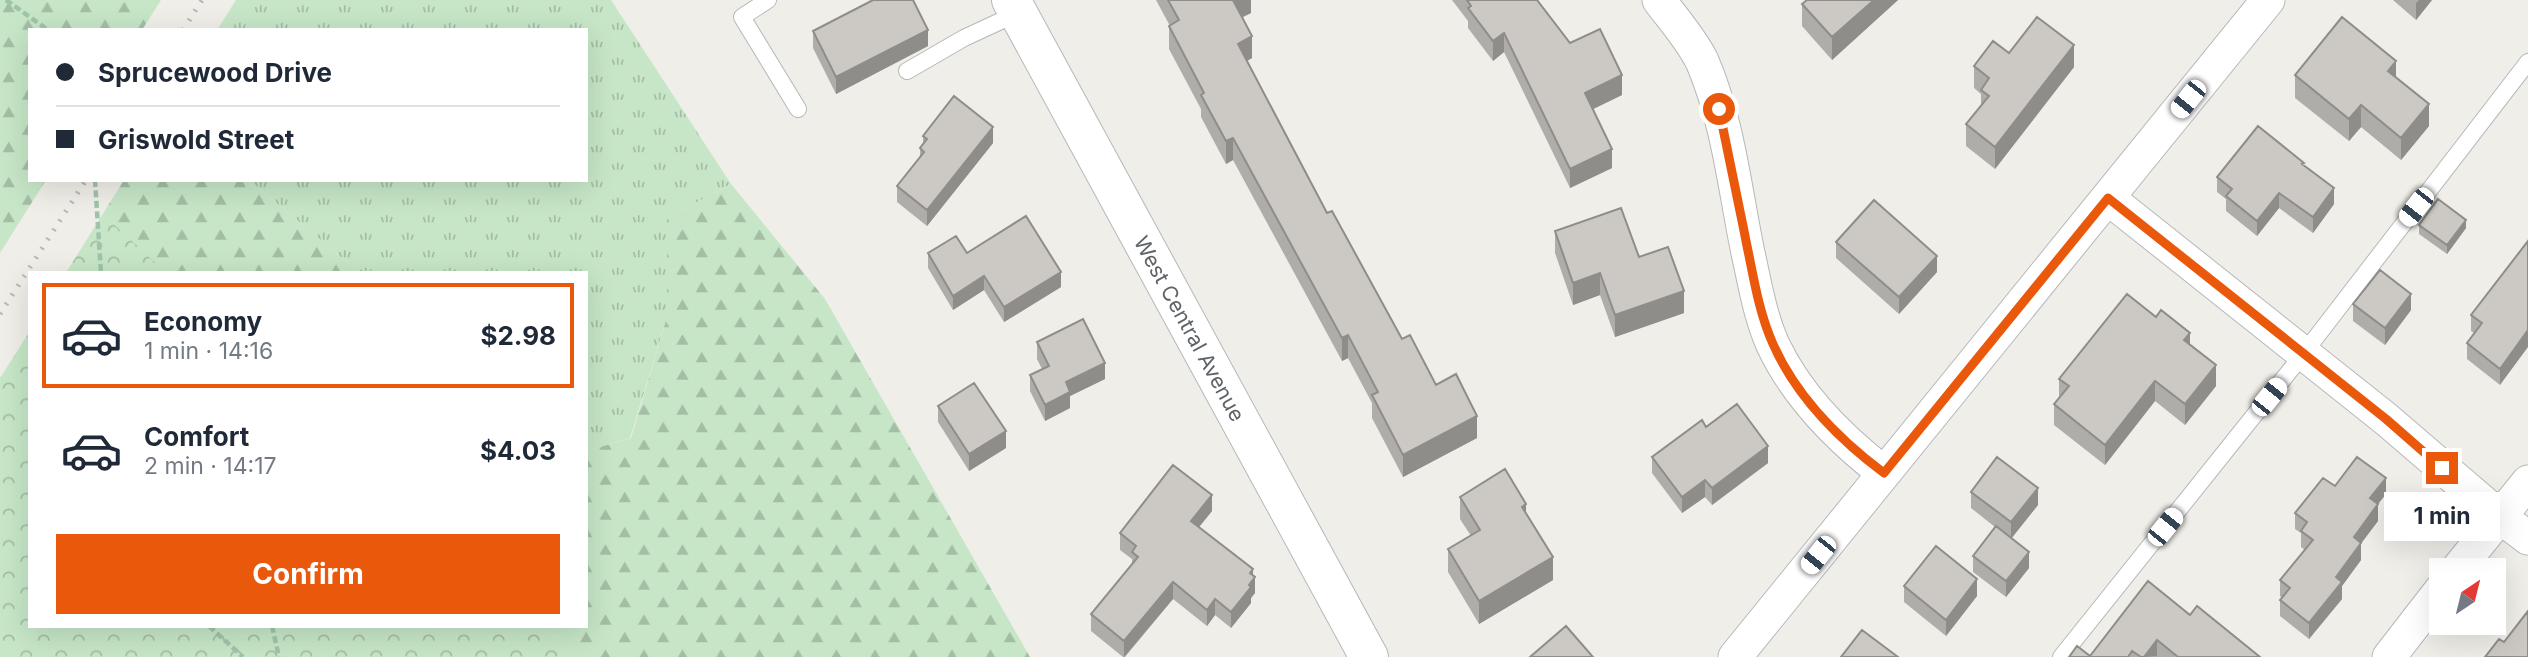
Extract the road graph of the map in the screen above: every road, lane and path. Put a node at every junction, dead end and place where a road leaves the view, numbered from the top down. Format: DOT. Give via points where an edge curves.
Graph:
graph roads {
  1 [pos="6,0"];
  2 [pos="768,0"];
  3 [pos="1660,0"];
  4 [pos="2268,0"];
  5 [pos="1014,6"];
  6 [pos="45,28"];
  7 [pos="2528,62"];
  8 [pos="907,71"];
  9 [pos="798,109"];
  10 [pos="95,182"];
  11 [pos="2108,198"];
  12 [pos="101,271"];
  13 [pos="2304,353"];
  14 [pos="1884,473"];
  15 [pos="2528,482"];
  16 [pos="2499,516"];
  17 [pos="2528,538"];
  18 [pos="2466,558"];
  19 [pos="2429,605"];
  20 [pos="211,628"];
  21 [pos="272,628"];
  22 [pos="243,657"];
  23 [pos="279,657"];
  24 [pos="1368,657"];
  25 [pos="1735,657"];
  26 [pos="2061,657"];
  27 [pos="2389,657"];
  1 -- 6 [label="path"];
  2 -- 9 [label="lane" via="742,17"];
  3 -- 14 [label="street" via="1701,61 1719,109 1759,307 1772,344 1814,408"];
  4 -- 11 [label="street"];
  5 -- 8 [label="lane"];
  5 -- 24 [label="main road, West Central Avenue"];
  7 -- 13 [label="lane"];
  10 -- 12 [label="path"];
  11 -- 13 [label="street"];
  11 -- 14 [label="street"];
  13 -- 16 [label="street"];
  13 -- 26 [label="lane"];
  14 -- 25 [label="street"];
  15 -- 16 [label="street"];
  16 -- 17 [label="street"];
  16 -- 18 [label="street"];
  19 -- 27 [label="street"];
  20 -- 22 [label="path"];
  21 -- 23 [label="path"];
}
